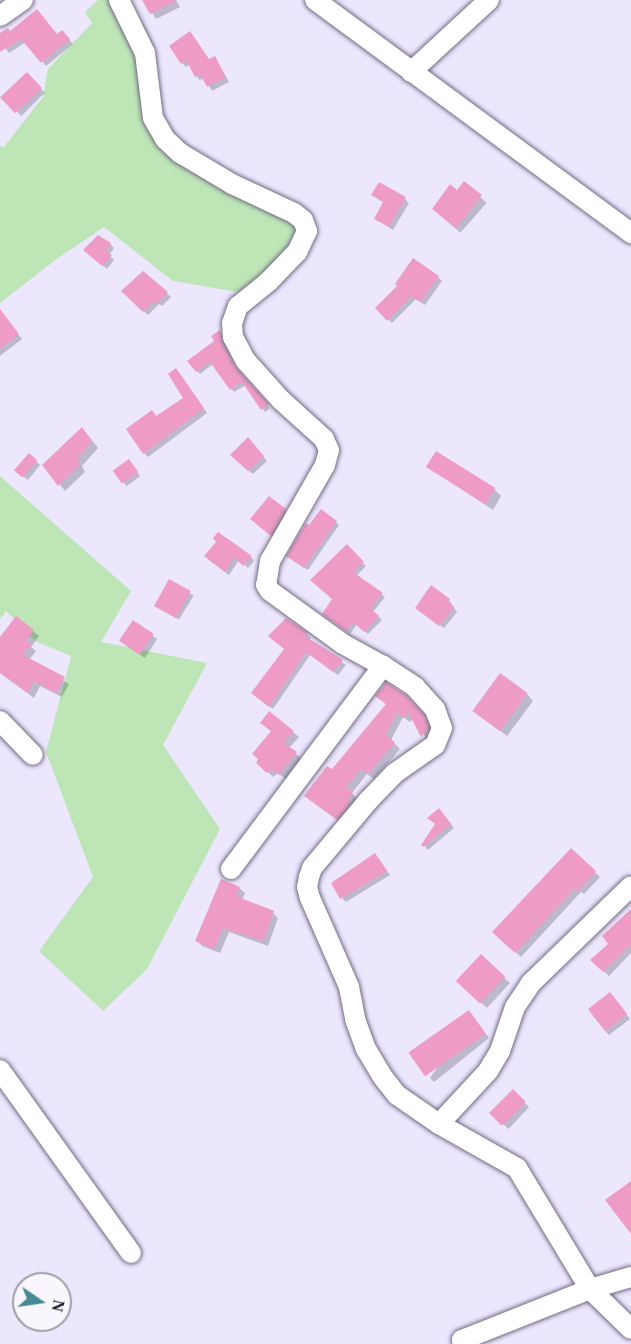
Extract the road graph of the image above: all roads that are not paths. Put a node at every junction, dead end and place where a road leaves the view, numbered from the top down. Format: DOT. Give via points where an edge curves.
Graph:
graph roads {
  1 [pos="23,0"];
  2 [pos="119,0"];
  3 [pos="315,0"];
  4 [pos="489,0"];
  5 [pos="0,16"];
  6 [pos="411,72"];
  7 [pos="631,233"];
  8 [pos="383,666"];
  9 [pos="0,721"];
  10 [pos="33,755"];
  11 [pos="231,869"];
  12 [pos="631,886"];
  13 [pos="0,1070"];
  14 [pos="438,1124"];
  15 [pos="131,1253"];
  16 [pos="631,1277"];
  17 [pos="590,1290"];
  18 [pos="631,1329"];
  19 [pos="465,1344"];
  1 -- 5 [label="street"];
  2 -- 8 [label="street" via="145,53 153,118 165,139 180,153 232,184 303,220 307,231 300,246 268,282 238,306 232,323 233,337 246,361 324,439 329,450 325,465 270,561 266,585 343,644"];
  3 -- 6 [label="street"];
  4 -- 6 [label="street"];
  6 -- 7 [label="street"];
  8 -- 11 [label="street"];
  8 -- 14 [label="street" via="414,687 435,710 442,728 440,736 435,745 395,773 368,801 312,867 307,887 349,987 366,1049 398,1095"];
  9 -- 10 [label="street"];
  12 -- 14 [label="street" via="531,983 515,1007 500,1051 488,1071"];
  13 -- 15 [label="street"];
  14 -- 17 [label="street" via="517,1168"];
  16 -- 17 [label="street"];
  17 -- 18 [label="street"];
  17 -- 19 [label="street" via="462,1340"];
}
